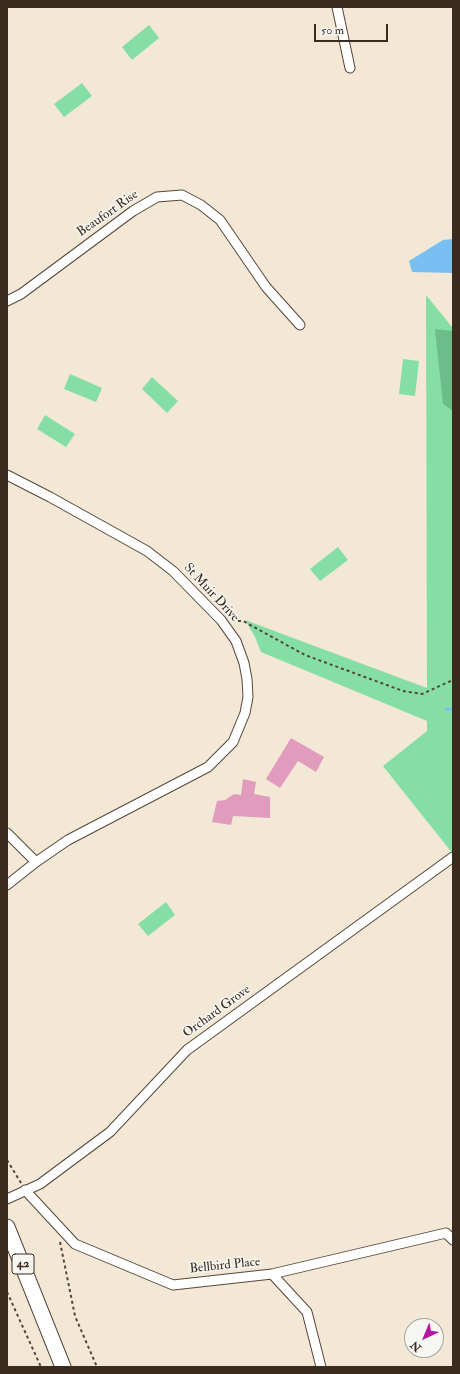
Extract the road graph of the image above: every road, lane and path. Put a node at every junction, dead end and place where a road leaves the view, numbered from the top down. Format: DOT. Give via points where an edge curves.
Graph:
graph roads {
  1 [pos="337,7"];
  2 [pos="350,68"];
  3 [pos="7,301"];
  4 [pos="300,325"];
  5 [pos="7,475"];
  6 [pos="221,620"];
  7 [pos="453,680"];
  8 [pos="7,833"];
  9 [pos="453,857"];
  10 [pos="36,862"];
  11 [pos="7,885"];
  12 [pos="7,1160"];
  13 [pos="25,1190"];
  14 [pos="7,1199"];
  15 [pos="57,1225"];
  16 [pos="7,1227"];
  17 [pos="453,1240"];
  18 [pos="272,1274"];
  19 [pos="7,1292"];
  20 [pos="41,1367"];
  21 [pos="63,1367"];
  22 [pos="97,1367"];
  23 [pos="321,1367"];
  1 -- 2 [label="street"];
  3 -- 4 [label="street, Beaufort Rise" via="21,294 133,211 157,197 182,195 202,205 220,220 266,287"];
  5 -- 6 [label="street, St Muir Drive" via="147,551 173,571"];
  6 -- 7 [label="path" via="243,621 305,655 403,691 422,694"];
  6 -- 10 [label="street, St Muir Drive" via="236,641 247,679 246,713 233,742 208,767 68,840"];
  8 -- 10 [label="street"];
  9 -- 13 [label="street, Orchard Grove" via="187,1050 110,1132 40,1184"];
  10 -- 11 [label="street, St Muir Drive"];
  12 -- 13 [label="path"];
  13 -- 14 [label="street, Orchard Grove"];
  13 -- 15 [label="street, Bellbird Place"];
  15 -- 18 [label="street, Bellbird Place" via="75,1244 173,1285"];
  15 -- 22 [label="path" via="75,1316"];
  16 -- 21 [label="main road, 42"];
  17 -- 18 [label="street, Bellbird Place" via="446,1234"];
  18 -- 23 [label="street" via="307,1312"];
  19 -- 20 [label="path"];
}
